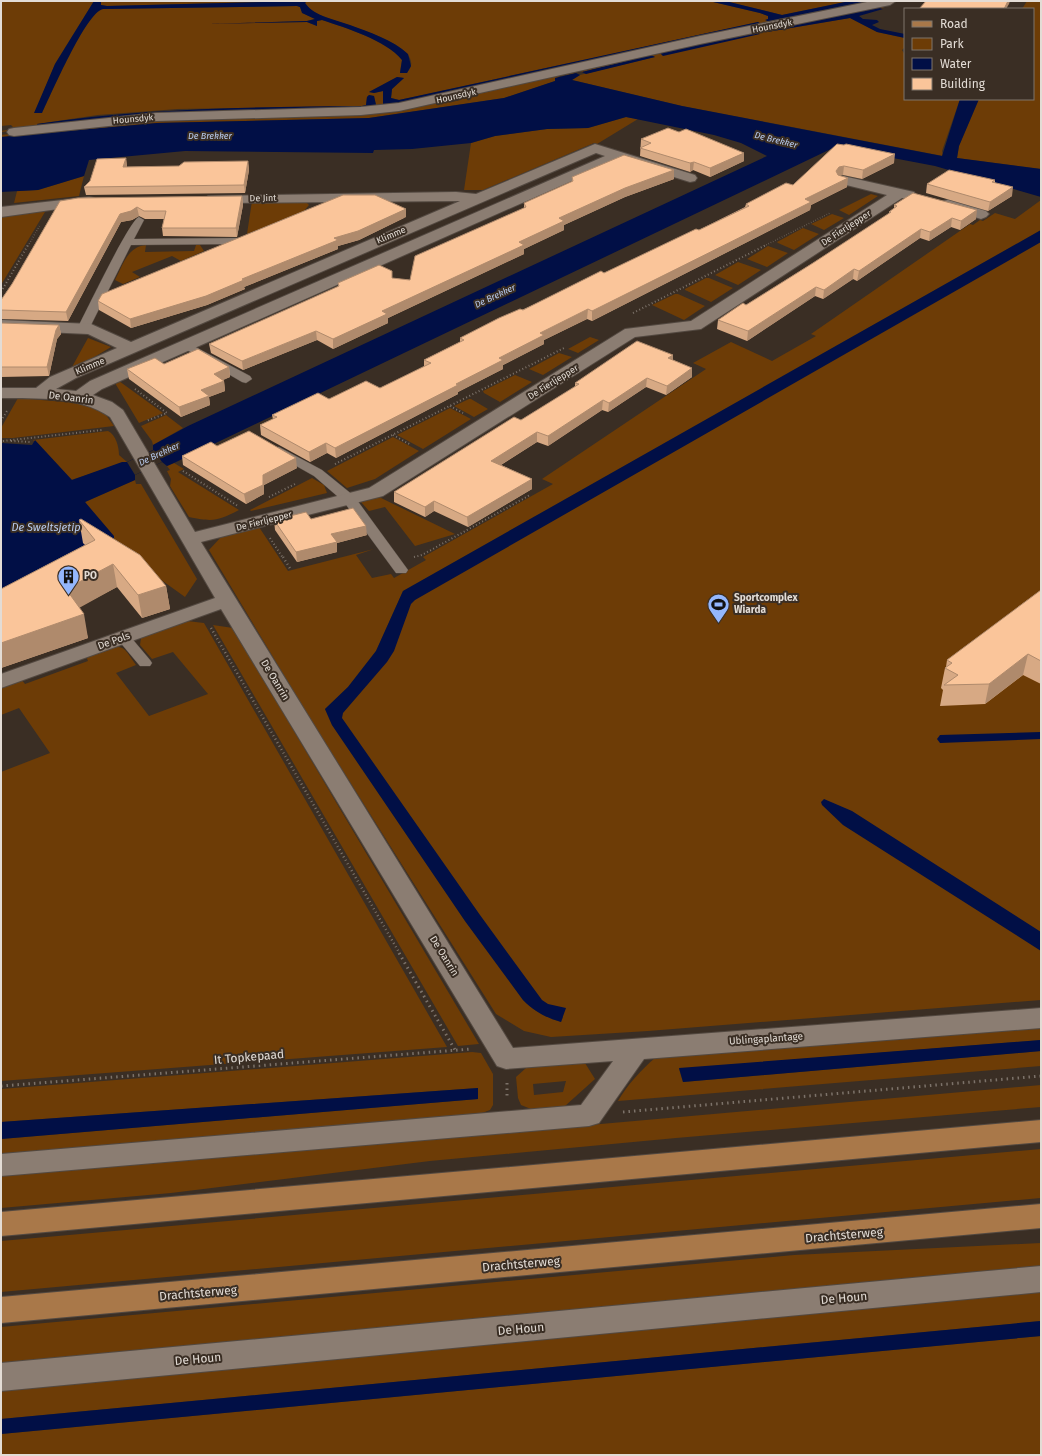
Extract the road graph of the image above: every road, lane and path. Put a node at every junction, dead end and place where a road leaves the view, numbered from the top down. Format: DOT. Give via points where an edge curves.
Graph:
graph roads {
  1 [pos="890,1"];
  2 [pos="14,132"];
  3 [pos="619,155"];
  4 [pos="690,178"];
  5 [pos="843,180"];
  6 [pos="900,193"];
  7 [pos="346,197"];
  8 [pos="478,198"];
  9 [pos="200,199"];
  10 [pos="101,200"];
  11 [pos="53,204"];
  12 [pos="500,207"];
  13 [pos="318,209"];
  14 [pos="834,211"];
  15 [pos="1,212"];
  16 [pos="981,214"];
  17 [pos="139,220"];
  18 [pos="128,242"];
  19 [pos="212,253"];
  20 [pos="1,292"];
  21 [pos="112,294"];
  22 [pos="97,300"];
  23 [pos="629,315"];
  24 [pos="1,326"];
  25 [pos="83,329"];
  26 [pos="165,333"];
  27 [pos="186,345"];
  28 [pos="568,346"];
  29 [pos="131,348"];
  30 [pos="246,379"];
  31 [pos="1,393"];
  32 [pos="40,394"];
  33 [pos="79,397"];
  34 [pos="8,410"];
  35 [pos="1,421"];
  36 [pos="20,439"];
  37 [pos="2,441"];
  38 [pos="30,442"];
  39 [pos="270,446"];
  40 [pos="183,471"];
  41 [pos="318,473"];
  42 [pos="530,495"];
  43 [pos="349,500"];
  44 [pos="253,518"];
  45 [pos="189,539"];
  46 [pos="398,566"];
  47 [pos="291,570"];
  48 [pos="228,600"];
  49 [pos="200,610"];
  50 [pos="124,638"];
  51 [pos="145,663"];
  52 [pos="1,681"];
  53 [pos="1041,1018"];
  54 [pos="636,1049"];
  55 [pos="455,1050"];
  56 [pos="502,1052"];
  57 [pos="1041,1076"];
  58 [pos="1,1086"];
  59 [pos="589,1115"];
  60 [pos="508,1122"];
  61 [pos="1041,1131"];
  62 [pos="1,1165"];
  63 [pos="1041,1216"];
  64 [pos="1,1224"];
  65 [pos="1041,1279"];
  66 [pos="1,1310"];
  67 [pos="1,1378"];
  1 -- 2 [label="street, Hounsdyk" via="398,108 156,117"];
  3 -- 4 [label="street, Klimme"];
  3 -- 8 [label="street, Klimme" via="595,148"];
  3 -- 12 [label="street, Klimme"];
  5 -- 6 [label="street"];
  6 -- 16 [label="street"];
  6 -- 43 [label="street, De Fierljepper" via="695,325 631,333 376,492"];
  7 -- 8 [label="street, De Jint"];
  7 -- 9 [label="street, De Jint"];
  7 -- 13 [label="lane"];
  8 -- 12 [label="street, De Jint"];
  8 -- 26 [label="street, Klimme"];
  10 -- 11 [label="street"];
  11 -- 15 [label="street"];
  11 -- 20 [label="path"];
  12 -- 27 [label="street, Klimme"];
  14 -- 23 [label="path"];
  17 -- 18 [label="lane"];
  18 -- 19 [label="lane" via="244,239"];
  18 -- 22 [label="lane"];
  21 -- 22 [label="lane"];
  22 -- 25 [label="lane"];
  24 -- 25 [label="street"];
  25 -- 29 [label="street" via="91,329"];
  26 -- 27 [label="street"];
  26 -- 29 [label="street, Klimme"];
  27 -- 30 [label="lane"];
  27 -- 33 [label="street, Klimme" via="96,385"];
  28 -- 41 [label="path"];
  29 -- 32 [label="street, Klimme" via="56,381"];
  31 -- 32 [label="street, De Oanrin"];
  32 -- 33 [label="street, De Oanrin"];
  33 -- 45 [label="street, De Oanrin" via="92,399 110,407 117,414"];
  34 -- 35 [label="path"];
  36 -- 37 [label="path"];
  37 -- 38 [label="path"];
  39 -- 41 [label="lane"];
  40 -- 44 [label="path"];
  41 -- 43 [label="lane"];
  41 -- 44 [label="path"];
  42 -- 46 [label="path"];
  43 -- 44 [label="street, De Fierljepper"];
  43 -- 46 [label="lane"];
  44 -- 45 [label="street, De Fierljepper"];
  44 -- 47 [label="path"];
  45 -- 48 [label="street, De Oanrin"];
  48 -- 49 [label="street, De Pols"];
  48 -- 56 [label="street, De Oanrin"];
  49 -- 50 [label="street, De Pols"];
  49 -- 55 [label="path"];
  50 -- 51 [label="lane"];
  50 -- 52 [label="street, De Pols"];
  53 -- 54 [label="street, Ublingaplantage"];
  54 -- 56 [label="street, Ublingaplantage"];
  54 -- 59 [label="street"];
  55 -- 56 [label="path, It Topkepaad"];
  55 -- 58 [label="path, It Topkepaad"];
  56 -- 60 [label="path"];
  57 -- 59 [label="path"];
  59 -- 60 [label="street"];
  60 -- 62 [label="street"];
  61 -- 64 [label="main road"];
  63 -- 66 [label="main road, Drachtsterweg"];
  65 -- 67 [label="street, De Houn"];
}
